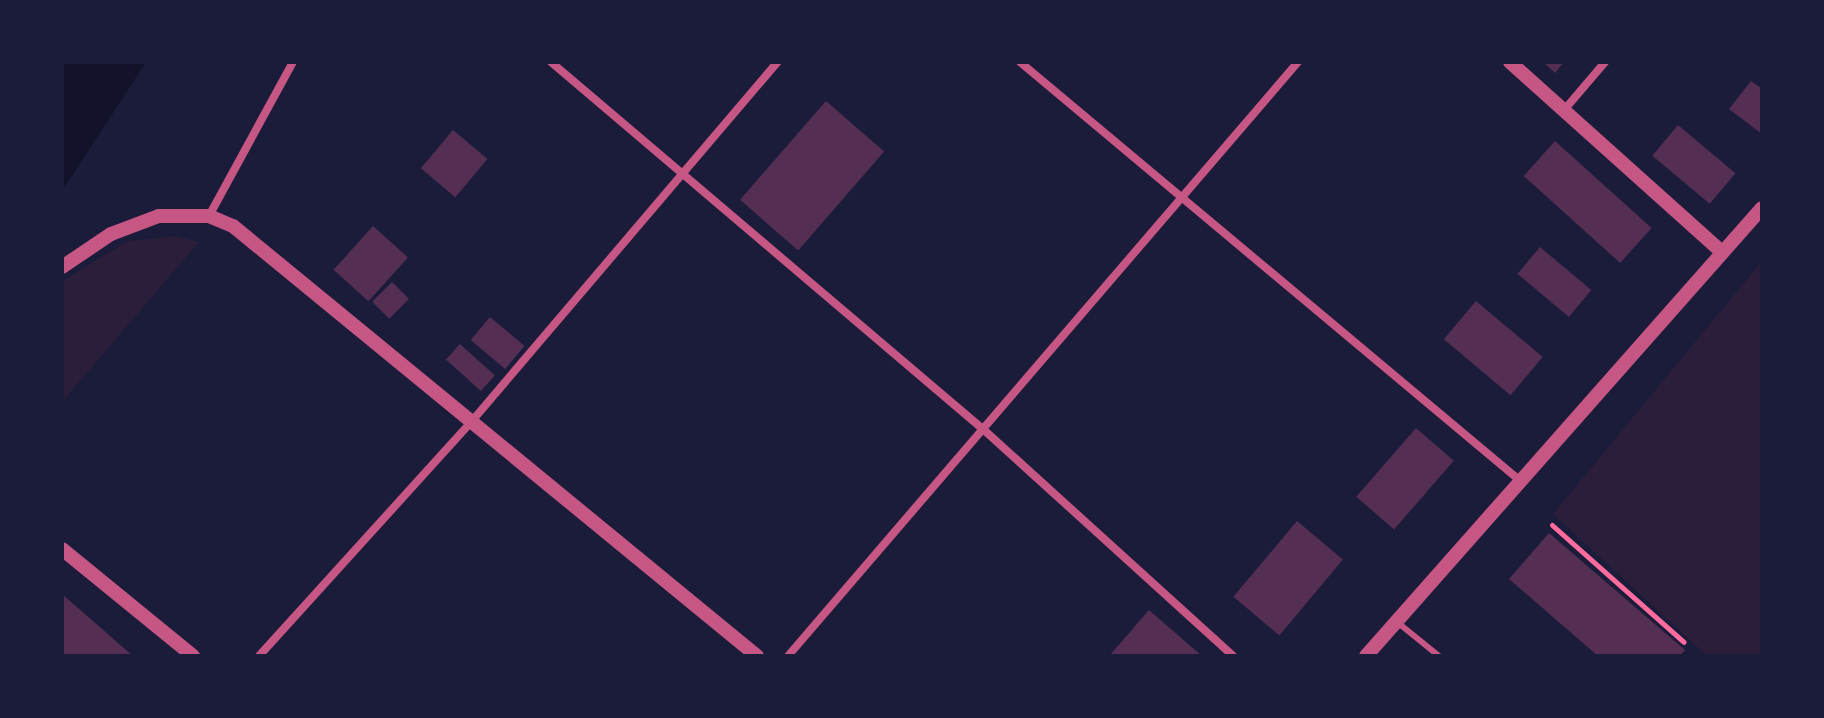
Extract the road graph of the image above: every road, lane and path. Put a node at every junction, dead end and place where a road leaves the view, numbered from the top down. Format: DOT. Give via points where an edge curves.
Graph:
graph roads {
  1 [pos="293,62"];
  2 [pos="551,62"];
  3 [pos="778,62"];
  4 [pos="1020,62"];
  5 [pos="1298,62"];
  6 [pos="1510,62"];
  7 [pos="1605,62"];
  8 [pos="1565,109"];
  9 [pos="682,171"];
  10 [pos="1187,197"];
  11 [pos="1762,208"];
  12 [pos="209,216"];
  13 [pos="1722,252"];
  14 [pos="62,267"];
  15 [pos="472,421"];
  16 [pos="984,430"];
  17 [pos="1518,479"];
  18 [pos="1552,525"];
  19 [pos="62,549"];
  20 [pos="1397,622"];
  21 [pos="1684,642"];
  22 [pos="193,656"];
  23 [pos="259,656"];
  24 [pos="757,656"];
  25 [pos="788,656"];
  26 [pos="1233,656"];
  27 [pos="1366,656"];
  28 [pos="1439,656"];
  1 -- 12 [label="street"];
  2 -- 9 [label="street"];
  3 -- 9 [label="street"];
  4 -- 10 [label="street"];
  5 -- 10 [label="street"];
  6 -- 8 [label="street"];
  7 -- 8 [label="street"];
  8 -- 13 [label="street"];
  9 -- 15 [label="street"];
  9 -- 16 [label="street"];
  10 -- 16 [label="street"];
  10 -- 17 [label="street"];
  11 -- 13 [label="street"];
  12 -- 14 [label="street" via="159,216 111,234"];
  12 -- 15 [label="street" via="233,226"];
  13 -- 17 [label="street"];
  15 -- 23 [label="street"];
  15 -- 24 [label="street"];
  16 -- 25 [label="street"];
  16 -- 26 [label="street"];
  17 -- 20 [label="street"];
  18 -- 21 [label="path"];
  19 -- 22 [label="street"];
  20 -- 27 [label="street"];
  20 -- 28 [label="lane"];
}
